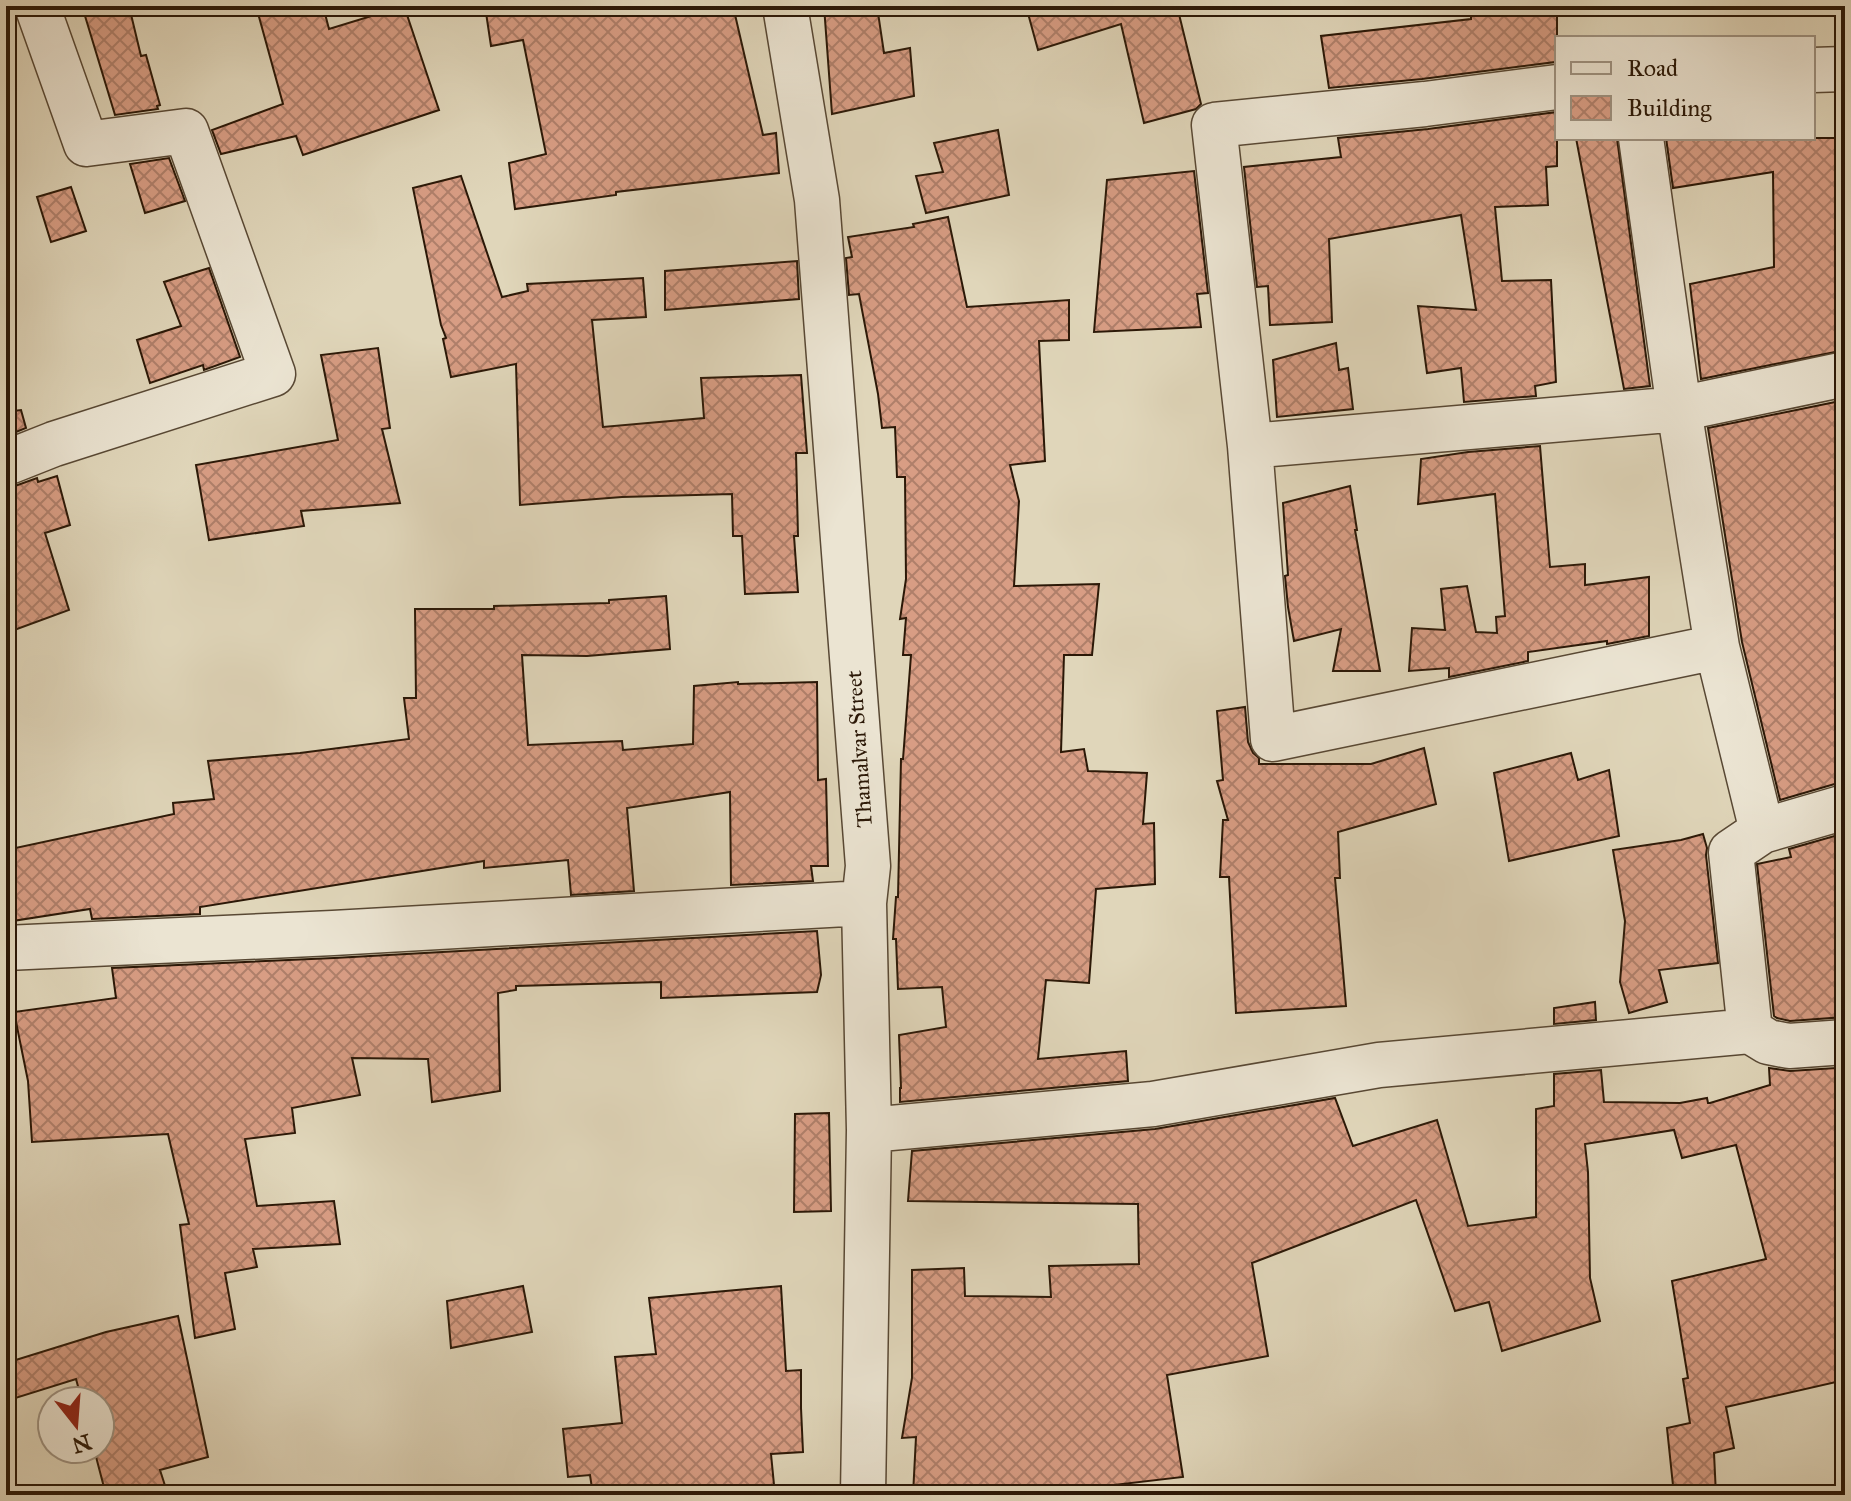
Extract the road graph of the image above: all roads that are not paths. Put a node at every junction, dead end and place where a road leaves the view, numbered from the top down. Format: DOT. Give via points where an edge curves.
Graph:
graph roads {
  1 [pos="37,6"];
  2 [pos="785,6"];
  3 [pos="1845,69"];
  4 [pos="1815,70"];
  5 [pos="1555,87"];
  6 [pos="1641,140"];
  7 [pos="1845,374"];
  8 [pos="1679,409"];
  9 [pos="1250,446"];
  10 [pos="6,463"];
  11 [pos="1717,647"];
  12 [pos="1845,807"];
  13 [pos="1762,831"];
  14 [pos="864,903"];
  15 [pos="6,948"];
  16 [pos="1750,1031"];
  17 [pos="1845,1042"];
  18 [pos="869,1130"];
  19 [pos="863,1495"];
  1 -- 10 [label="street" via="86,144 186,131 273,374"];
  2 -- 14 [label="street, Thamalvar Street" via="817,200 868,866"];
  3 -- 4 [label="street"];
  5 -- 9 [label="street" via="1214,125"];
  6 -- 8 [label="street"];
  7 -- 8 [label="street"];
  8 -- 9 [label="street"];
  8 -- 11 [label="street"];
  9 -- 11 [label="street" via="1273,739"];
  11 -- 13 [label="street"];
  12 -- 13 [label="street"];
  13 -- 16 [label="street" via="1731,852"];
  14 -- 15 [label="street"];
  14 -- 18 [label="street, Thamalvar Street"];
  16 -- 17 [label="street" via="1789,1046"];
  16 -- 18 [label="street" via="1379,1065 1153,1104"];
  18 -- 19 [label="street, Thamalvar Street"];
}
